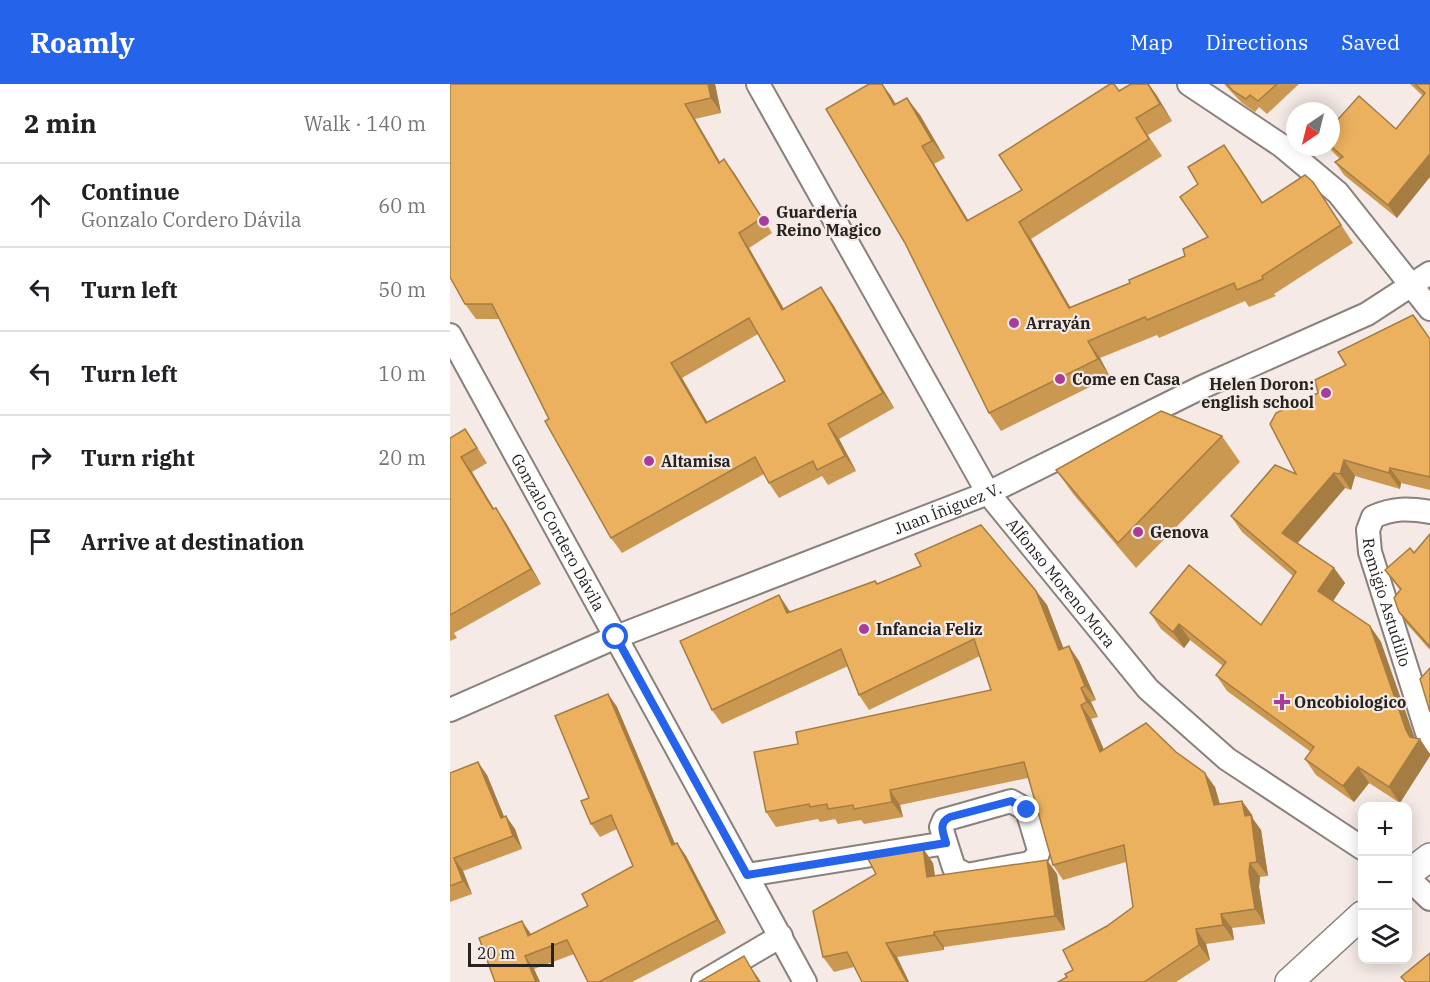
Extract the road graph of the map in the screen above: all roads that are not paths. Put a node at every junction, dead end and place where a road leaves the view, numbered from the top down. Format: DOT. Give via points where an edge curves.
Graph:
graph roads {
  1 [pos="758,84"];
  2 [pos="1189,84"];
  3 [pos="1422,280"];
  4 [pos="1430,309"];
  5 [pos="453,348"];
  6 [pos="988,493"];
  7 [pos="1430,512"];
  8 [pos="616,637"];
  9 [pos="450,710"];
  10 [pos="1430,742"];
  11 [pos="946,843"];
  12 [pos="1358,845"];
  13 [pos="1430,857"];
  14 [pos="1412,872"];
  15 [pos="747,875"];
  16 [pos="1412,881"];
  17 [pos="1430,899"];
  18 [pos="1358,919"];
  19 [pos="781,936"];
  20 [pos="703,982"];
  21 [pos="805,982"];
  22 [pos="1289,982"];
  1 -- 6 [label="street, Alfonso Moreno Mora"];
  2 -- 3 [label="street" via="1282,146 1338,193"];
  3 -- 4 [label="street"];
  3 -- 6 [label="street, Juan Íñiguez V." via="1367,314 1200,388"];
  5 -- 8 [label="street, Gonzalo Cordero Dávila"];
  6 -- 8 [label="street, Juan Íñiguez V."];
  6 -- 12 [label="street, Alfonso Moreno Mora" via="1148,689 1227,759"];
  7 -- 10 [label="street, Remigio Astudillo" via="1408,508 1386,511 1373,517 1368,530 1370,552"];
  8 -- 9 [label="street, Juan Íñiguez V."];
  8 -- 15 [label="street, Gonzalo Cordero Dávila"];
  11 -- 15 [label="street"];
  13 -- 14 [label="street"];
  15 -- 19 [label="street, Gonzalo Cordero Dávila"];
  16 -- 17 [label="street"];
  18 -- 22 [label="street"];
  19 -- 20 [label="street"];
  19 -- 21 [label="street, Gonzalo Cordero Dávila"];
}
